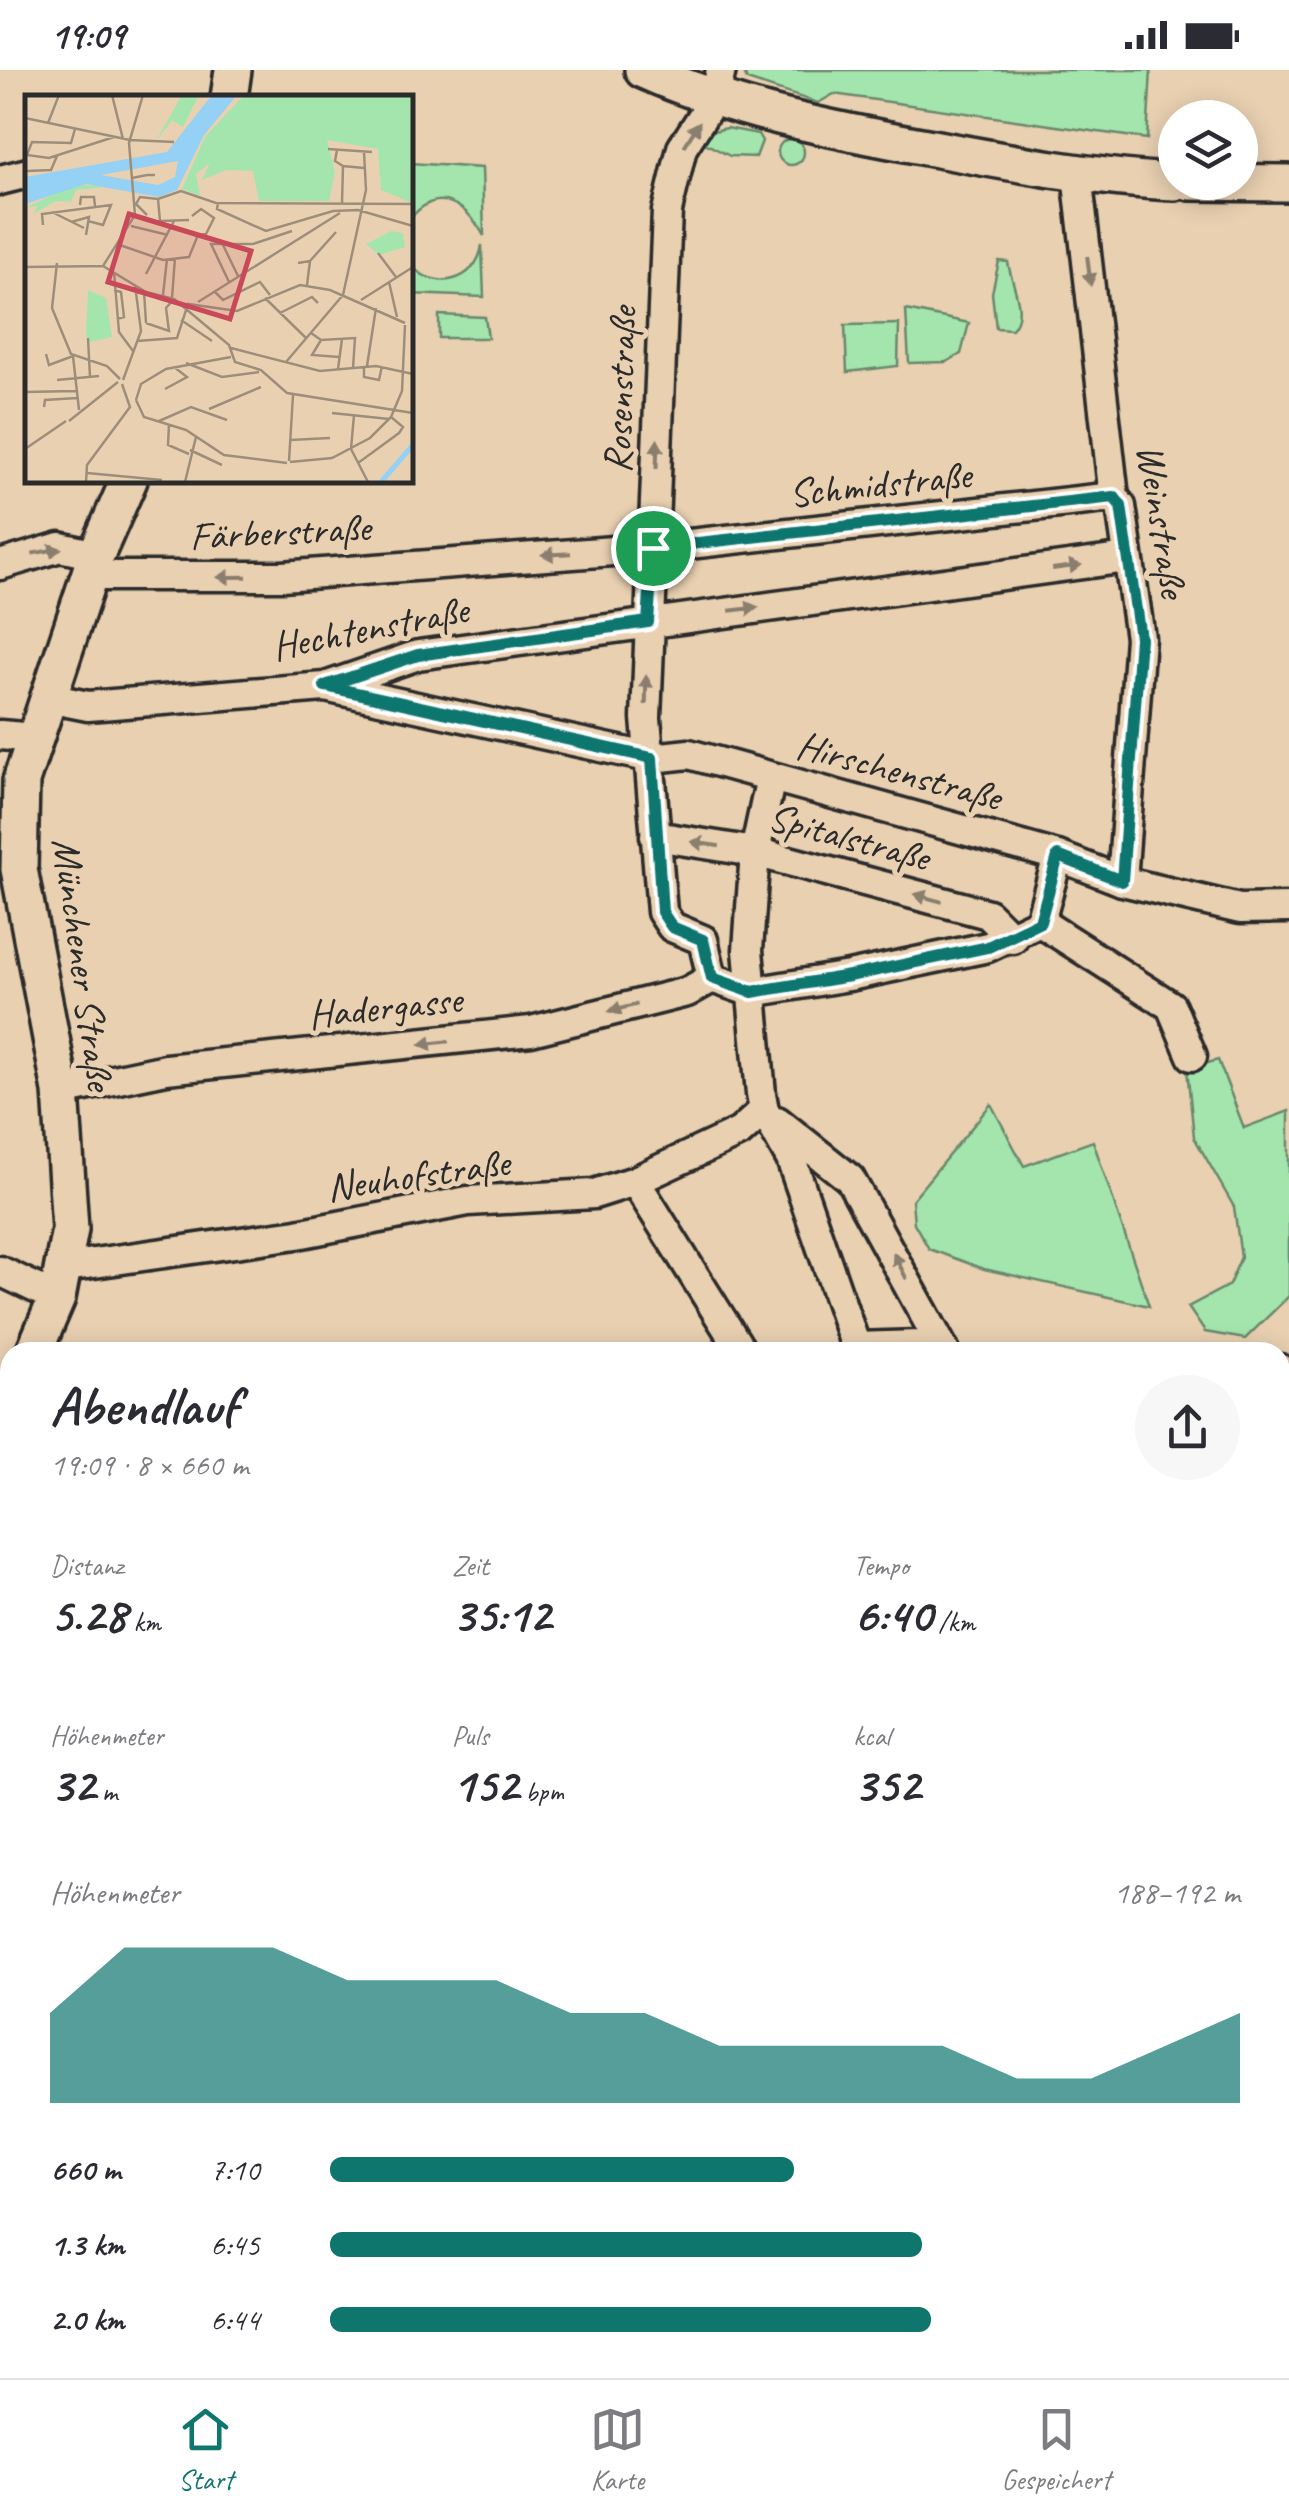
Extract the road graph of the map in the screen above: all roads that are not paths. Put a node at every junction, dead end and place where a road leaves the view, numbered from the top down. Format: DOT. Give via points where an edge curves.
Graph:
graph roads {
  1 [pos="233,70"];
  2 [pos="643,70"];
  3 [pos="718,84"];
  4 [pos="229,95"];
  5 [pos="25,173"];
  6 [pos="1077,174"];
  7 [pos="0,180"];
  8 [pos="1158,181"];
  9 [pos="1258,183"];
  10 [pos="1289,183"];
  11 [pos="129,482"];
  12 [pos="1114,497"];
  13 [pos="653,548"];
  14 [pos="1127,558"];
  15 [pos="0,565"];
  16 [pos="94,566"];
  17 [pos="648,622"];
  18 [pos="325,686"];
  19 [pos="48,698"];
  20 [pos="17,737"];
  21 [pos="652,758"];
  22 [pos="771,777"];
  23 [pos="655,836"];
  24 [pos="10,848"];
  25 [pos="755,852"];
  26 [pos="1058,856"];
  27 [pos="1122,881"];
  28 [pos="1289,908"];
  29 [pos="1040,922"];
  30 [pos="1013,939"];
  31 [pos="712,978"];
  32 [pos="752,992"];
  33 [pos="1192,1056"];
  34 [pos="61,1092"];
  35 [pos="764,1110"];
  36 [pos="636,1181"];
  37 [pos="0,1271"];
  38 [pos="61,1283"];
  39 [pos="38,1342"];
  40 [pos="736,1342"];
  41 [pos="854,1342"];
  42 [pos="939,1342"];
  1 -- 4 [label="main road"];
  2 -- 3 [label="main road"];
  3 -- 6 [label="main road" via="800,121"];
  13 -- 3 [label="street, Rosenstraße, one-way" via="667,211 682,148"];
  5 -- 7 [label="street"];
  6 -- 8 [label="main road"];
  6 -- 12 [label="street, Weinstraße, one-way"];
  9 -- 10 [label="main road"];
  11 -- 16 [label="main road, Münchener Straße"];
  12 -- 13 [label="street, Schmidstraße"];
  12 -- 14 [label="street, Weinstraße"];
  13 -- 16 [label="street, Färberstraße, one-way" via="282,576"];
  13 -- 17 [label="street, Rosenstraße"];
  17 -- 14 [label="street, Hechtenstraße, one-way"];
  14 -- 27 [label="street, Weinstraße" via="1140,638"];
  15 -- 16 [label="street, Färberstraße, one-way" via="60,547"];
  16 -- 19 [label="main road, Münchener Straße"];
  17 -- 18 [label="street, Hechtenstraße" via="418,655"];
  21 -- 17 [label="street, Rosenstraße, one-way"];
  18 -- 19 [label="street, Hechtenstraße" via="88,706"];
  18 -- 21 [label="street, Hirschenstraße"];
  19 -- 20 [label="main road, Münchener Straße"];
  20 -- 24 [label="main road, Münchener Straße" via="21,782"];
  21 -- 22 [label="street, Hirschenstraße" via="689,754"];
  21 -- 23 [label="street, Rosenstraße"];
  22 -- 25 [label="street"];
  22 -- 26 [label="street, Hirschenstraße"];
  25 -- 23 [label="street, Spitalstraße, one-way"];
  23 -- 31 [label="street, Rosenstraße" via="662,912 672,927 703,940"];
  24 -- 34 [label="main road, Münchener Straße"];
  30 -- 25 [label="street, Spitalstraße, one-way" via="988,914"];
  25 -- 32 [label="street"];
  26 -- 27 [label="street, Hirschenstraße"];
  26 -- 29 [label="street"];
  27 -- 28 [label="street, Hirschenstraße" via="1240,909"];
  29 -- 30 [label="street"];
  29 -- 33 [label="street" via="1171,1006"];
  30 -- 32 [label="street"];
  31 -- 32 [label="street"];
  31 -- 34 [label="street, Hadergasse, one-way" via="687,992 530,1031 166,1069"];
  32 -- 35 [label="street"];
  34 -- 38 [label="main road, Münchener Straße" via="70,1229"];
  35 -- 36 [label="street, Neuhofstraße" via="740,1132"];
  35 -- 41 [label="street" via="791,1158"];
  42 -- 35 [label="street, one-way" via="850,1179"];
  36 -- 38 [label="street, Neuhofstraße" via="594,1194 468,1201"];
  36 -- 40 [label="street"];
  37 -- 38 [label="street"];
  38 -- 39 [label="main road, Münchener Straße"];
}
